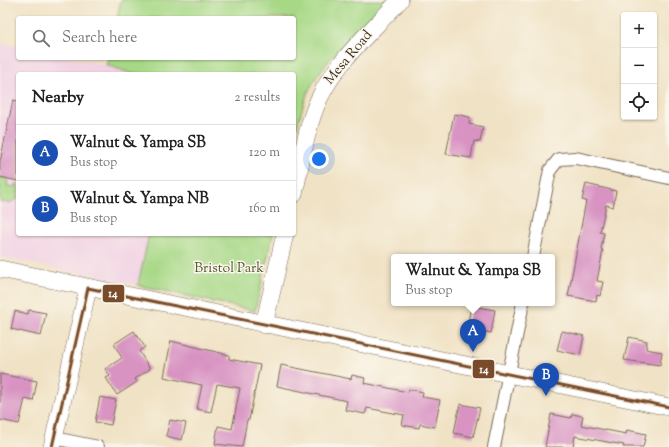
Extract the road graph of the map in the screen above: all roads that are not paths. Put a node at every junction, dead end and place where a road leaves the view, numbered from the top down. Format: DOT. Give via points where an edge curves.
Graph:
graph roads {
  1 [pos="400,0"];
  2 [pos="669,178"];
  3 [pos="296,185"];
  4 [pos="285,236"];
  5 [pos="534,254"];
  6 [pos="0,269"];
  7 [pos="88,288"];
  8 [pos="522,306"];
  9 [pos="264,325"];
  10 [pos="509,374"];
  11 [pos="669,407"];
  12 [pos="53,442"];
  13 [pos="98,447"];
  14 [pos="494,447"];
  1 -- 3 [label="main road, Mesa Road" via="344,60 328,82 310,124"];
  2 -- 5 [label="street" via="576,158 559,158 550,170"];
  4 -- 9 [label="main road"];
  6 -- 7 [label="main road"];
  7 -- 9 [label="main road"];
  7 -- 12 [label="main road"];
  8 -- 10 [label="street"];
  9 -- 10 [label="main road"];
  10 -- 11 [label="main road"];
  10 -- 14 [label="street"];
  12 -- 13 [label="street"];
}
